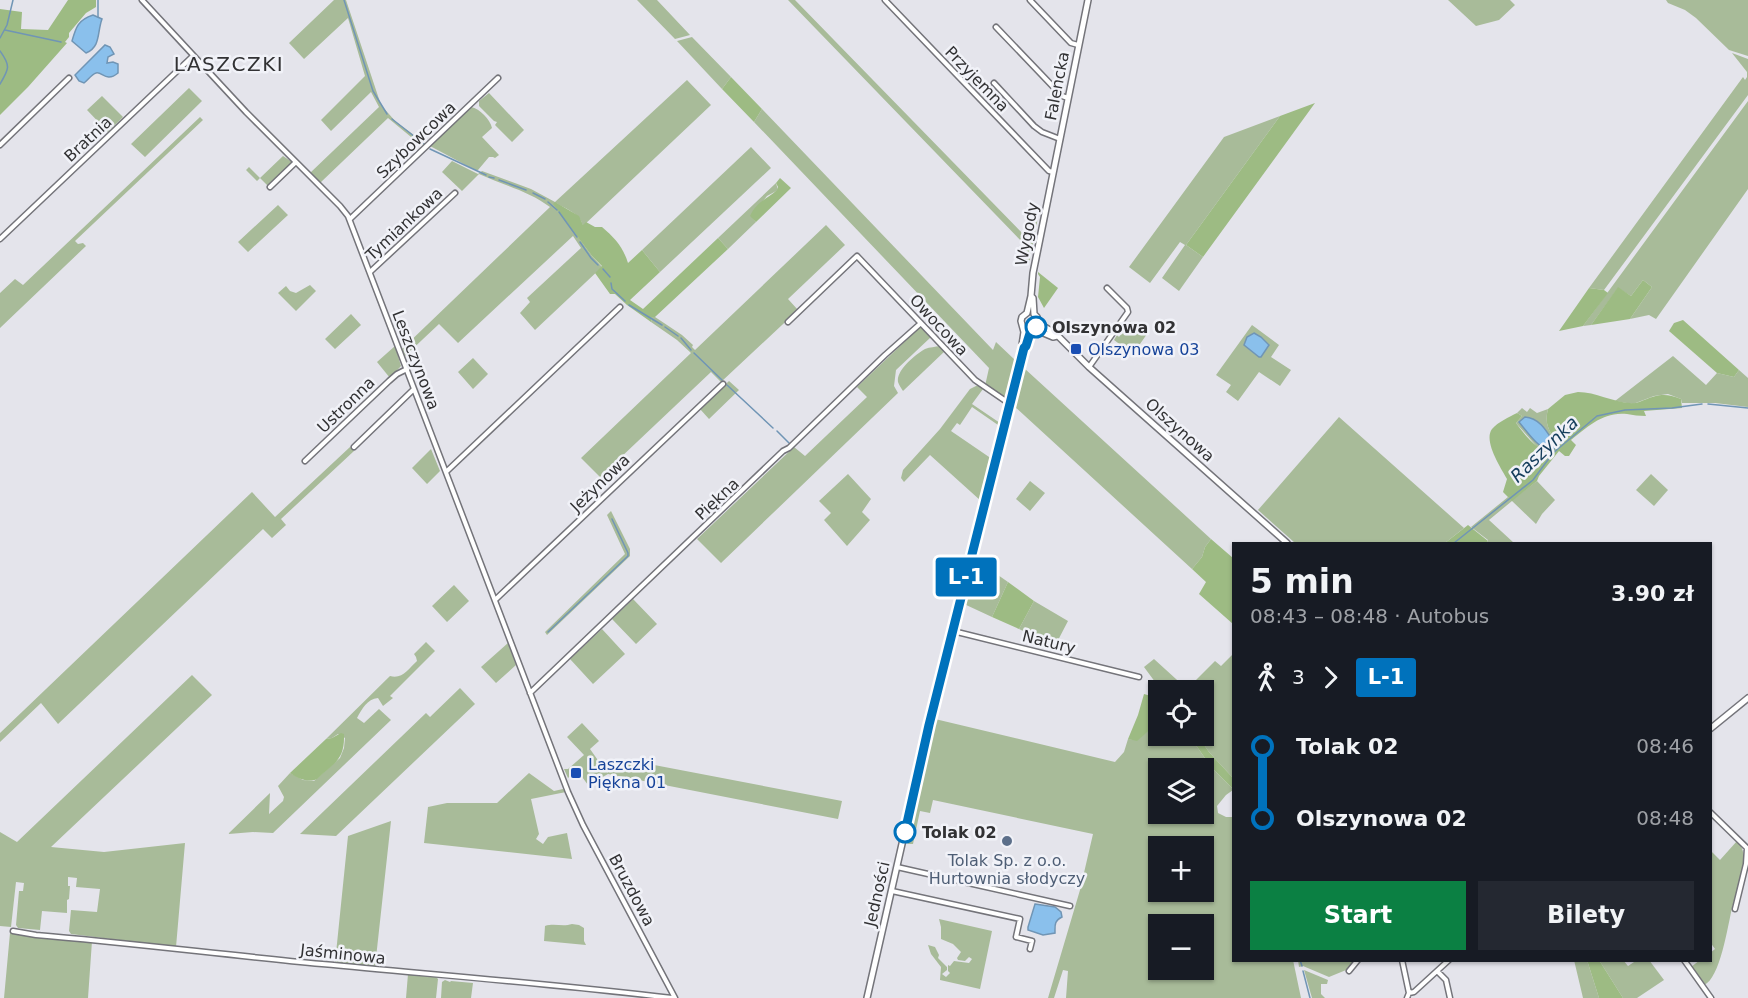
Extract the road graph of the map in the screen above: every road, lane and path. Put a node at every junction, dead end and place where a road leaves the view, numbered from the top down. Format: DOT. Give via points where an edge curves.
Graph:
graph roads {
  1 [pos="142,0"];
  2 [pos="885,0"];
  3 [pos="1030,0"];
  4 [pos="1087,1"];
  5 [pos="996,27"];
  6 [pos="1078,45"];
  7 [pos="193,56"];
  8 [pos="69,78"];
  9 [pos="498,78"];
  10 [pos="994,83"];
  11 [pos="1068,98"];
  12 [pos="1060,139"];
  13 [pos="0,145"];
  14 [pos="296,162"];
  15 [pos="1052,175"];
  16 [pos="270,187"];
  17 [pos="455,193"];
  18 [pos="350,219"];
  19 [pos="0,239"];
  20 [pos="370,272"];
  21 [pos="1107,288"];
  22 [pos="1032,296"];
  23 [pos="621,307"];
  24 [pos="1027,313"];
  25 [pos="1034,314"];
  26 [pos="788,322"];
  27 [pos="921,323"];
  28 [pos="1038,323"];
  29 [pos="1023,328"];
  30 [pos="1033,330"];
  31 [pos="1057,336"];
  32 [pos="1024,348"];
  33 [pos="1089,366"];
  34 [pos="407,369"];
  35 [pos="723,384"];
  36 [pos="414,389"];
  37 [pos="1010,404"];
  38 [pos="354,447"];
  39 [pos="305,461"];
  40 [pos="446,472"];
  41 [pos="1286,542"];
  42 [pos="495,600"];
  43 [pos="953,631"];
  44 [pos="1139,677"];
  45 [pos="530,693"];
  46 [pos="1748,698"];
  47 [pos="1712,727"];
  48 [pos="568,792"];
  49 [pos="1712,814"];
  50 [pos="1748,851"];
  51 [pos="897,867"];
  52 [pos="892,891"];
  53 [pos="1070,906"];
  54 [pos="1735,909"];
  55 [pos="13,931"];
  56 [pos="1030,949"];
  57 [pos="1356,962"];
  58 [pos="1402,962"];
  59 [pos="1447,962"];
  60 [pos="1685,962"];
  61 [pos="1349,971"];
  62 [pos="1437,971"];
  63 [pos="1409,993"];
  64 [pos="673,998"];
  65 [pos="867,998"];
  66 [pos="1407,998"];
  67 [pos="1450,998"];
  68 [pos="1711,998"];
  1 -- 7 [label="street, Leszczynowa"];
  2 -- 15 [label="street, Przyjemna"];
  3 -- 6 [label="street" via="1071,43"];
  4 -- 6 [label="street, Falencka"];
  5 -- 11 [label="street"];
  6 -- 11 [label="street, Falencka"];
  7 -- 14 [label="street, Leszczynowa"];
  7 -- 19 [label="street, Bratnia"];
  8 -- 13 [label="street"];
  9 -- 18 [label="street, Szybowcowa"];
  10 -- 12 [label="street" via="1034,126"];
  11 -- 12 [label="street, Falencka"];
  12 -- 15 [label="street, Falencka"];
  14 -- 16 [label="street"];
  14 -- 18 [label="street, Leszczynowa"];
  15 -- 22 [label="street, Wygody" via="1034,264"];
  17 -- 20 [label="street, Tymiankowa"];
  18 -- 20 [label="street, Leszczynowa"];
  20 -- 34 [label="street, Leszczynowa"];
  21 -- 33 [label="street" via="1128,312"];
  22 -- 24 [label="street, Wygody"];
  22 -- 25 [label="street, Wygody"];
  23 -- 40 [label="street"];
  24 -- 25 [label="street"];
  24 -- 29 [label="street" via="1021,319"];
  25 -- 28 [label="street"];
  26 -- 27 [label="street, Owocowa" via="857,256"];
  27 -- 37 [label="street, Owocowa" via="975,380"];
  27 -- 45 [label="street, Piękna"];
  28 -- 30 [label="street"];
  28 -- 31 [label="street, Olszynowa"];
  29 -- 30 [label="street"];
  29 -- 32 [label="street"];
  30 -- 31 [label="street, Olszynowa"];
  30 -- 32 [label="street"];
  31 -- 33 [label="street, Olszynowa"];
  32 -- 37 [label="street"];
  33 -- 41 [label="street, Olszynowa"];
  34 -- 36 [label="street, Leszczynowa"];
  34 -- 39 [label="street, Ustronna" via="389,381"];
  35 -- 42 [label="street, Jeżynowa"];
  36 -- 38 [label="street"];
  36 -- 40 [label="street, Leszczynowa"];
  37 -- 43 [label="street"];
  40 -- 42 [label="street, Leszczynowa"];
  42 -- 45 [label="street, Leszczynowa"];
  43 -- 44 [label="street, Natury"];
  43 -- 51 [label="street, Jedności"];
  45 -- 48 [label="street, Leszczynowa"];
  46 -- 47 [label="street"];
  48 -- 64 [label="street, Bruzdowa"];
  49 -- 50 [label="street"];
  50 -- 54 [label="street"];
  51 -- 52 [label="street, Jedności"];
  51 -- 53 [label="street"];
  52 -- 56 [label="street" via="1020,919 1016,938 1032,941"];
  52 -- 65 [label="street, Jedności"];
  55 -- 64 [label="street, Jaśminowa"];
  57 -- 61 [label="street"];
  58 -- 63 [label="street"];
  59 -- 62 [label="street"];
  60 -- 68 [label="street"];
  62 -- 63 [label="street"];
  62 -- 67 [label="street" via="1445,979"];
  63 -- 66 [label="street"];
}
